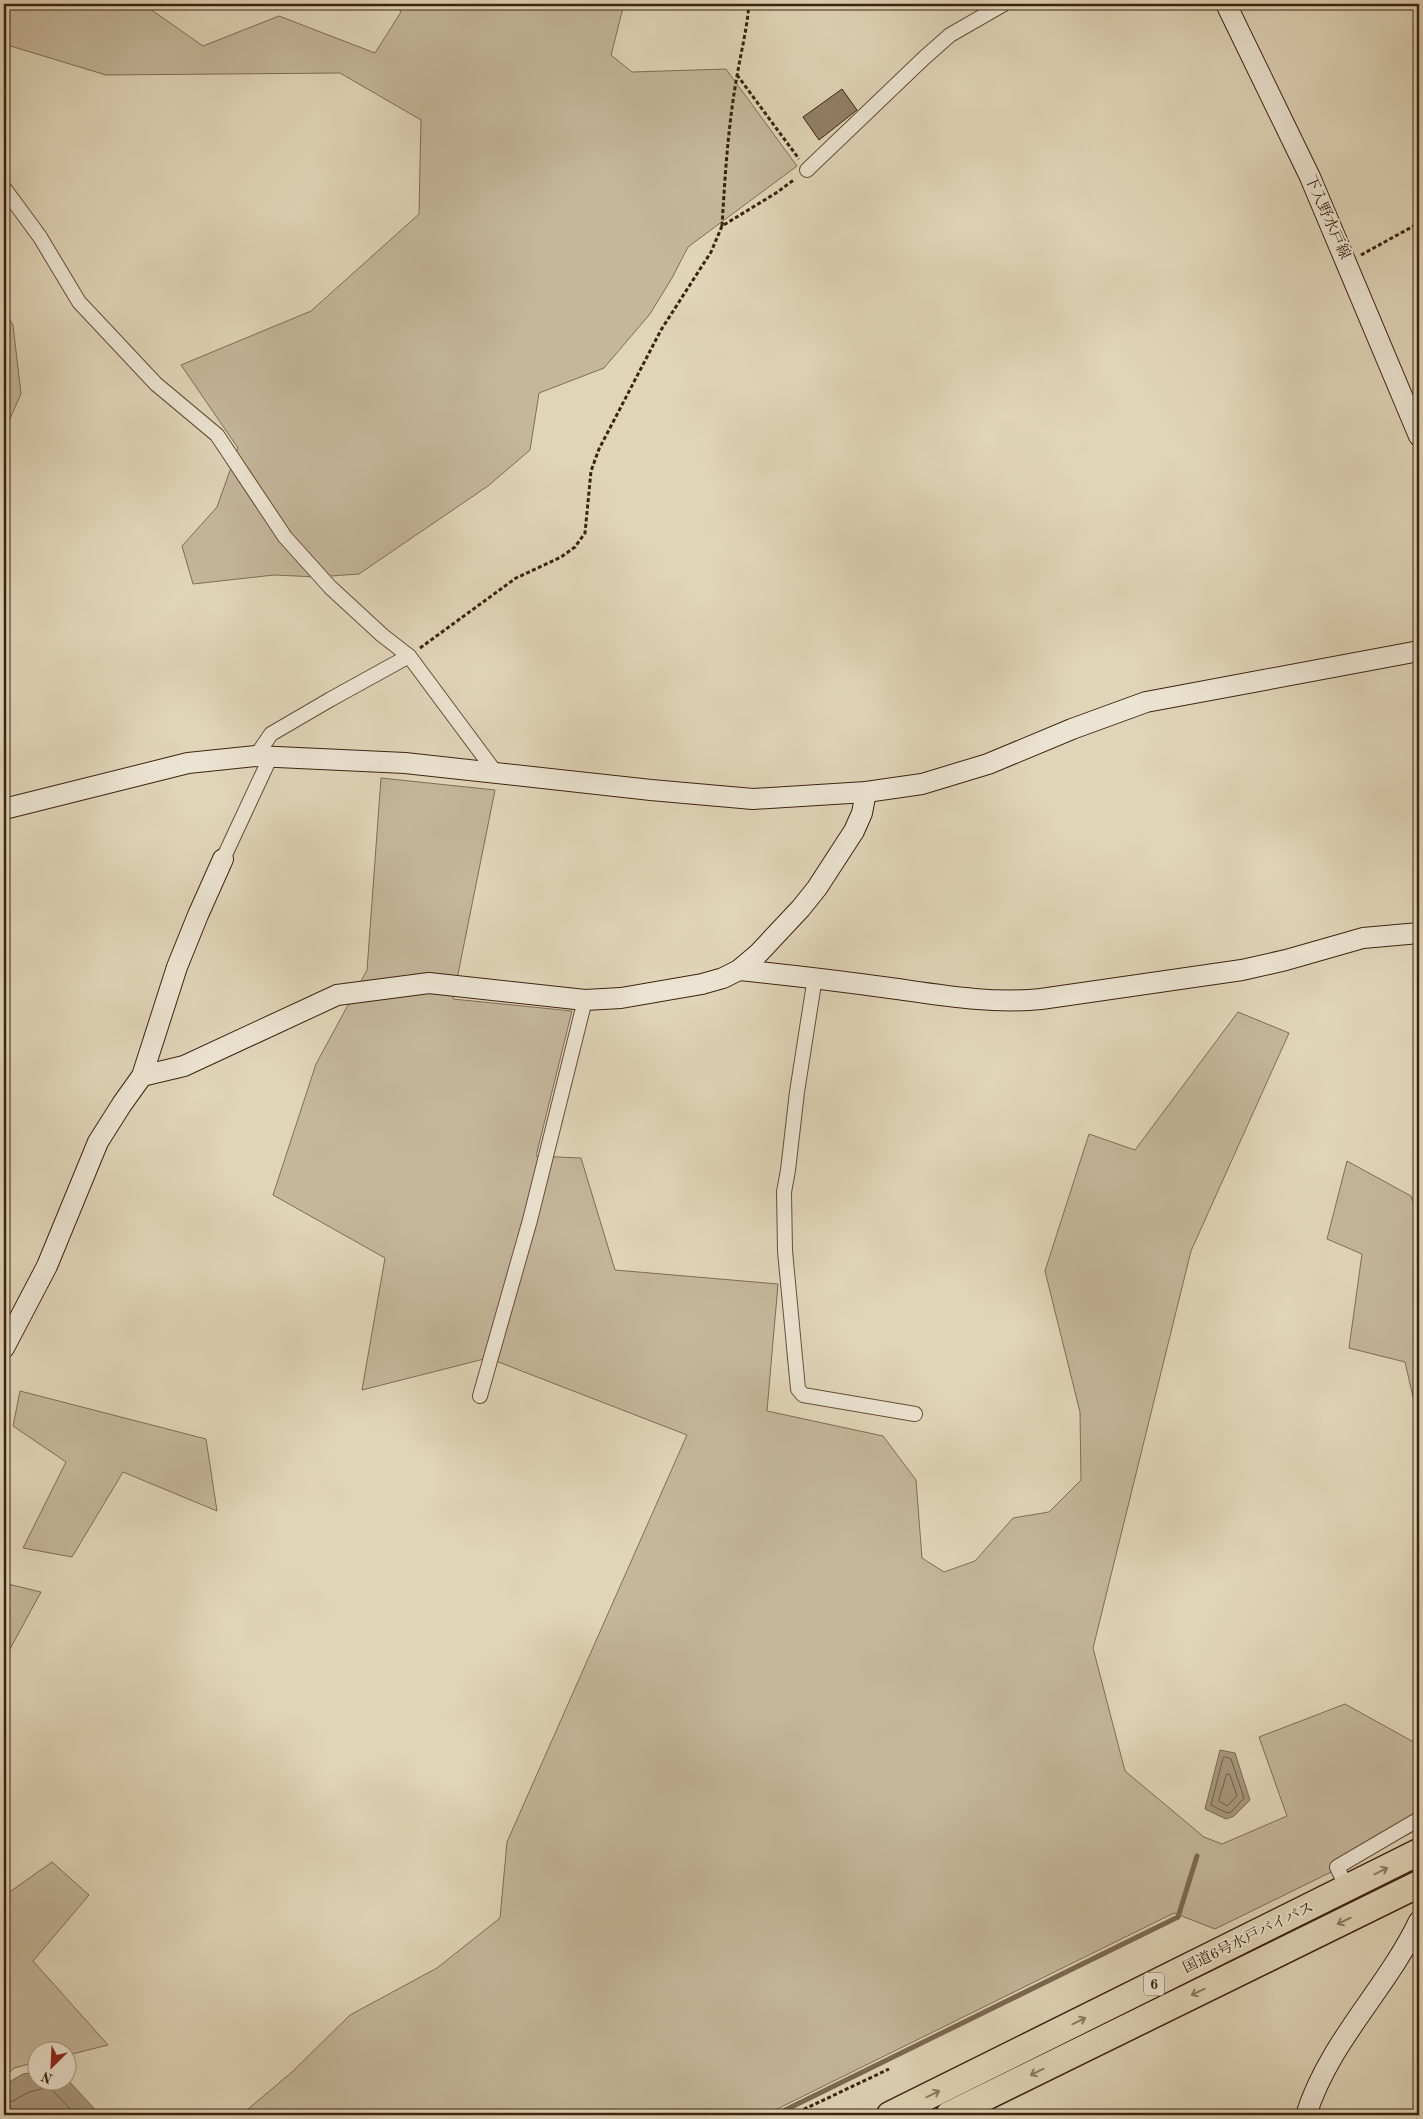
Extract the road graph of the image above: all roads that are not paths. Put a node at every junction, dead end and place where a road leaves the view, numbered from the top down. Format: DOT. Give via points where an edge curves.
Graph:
graph roads {
  1 [pos="1004,4"];
  2 [pos="1226,4"];
  3 [pos="807,170"];
  4 [pos="4,188"];
  5 [pos="1419,436"];
  6 [pos="1419,652"];
  7 [pos="410,656"];
  8 [pos="263,756"];
  9 [pos="496,773"];
  10 [pos="866,792"];
  11 [pos="4,809"];
  12 [pos="223,859"];
  13 [pos="1419,932"];
  14 [pos="739,970"];
  15 [pos="815,977"];
  16 [pos="585,1000"];
  17 [pos="142,1076"];
  18 [pos="4,1348"];
  19 [pos="480,1396"];
  20 [pos="915,1414"];
  21 [pos="1419,1819"];
  22 [pos="1419,1852"];
  23 [pos="1419,1884"];
  24 [pos="1347,1888"];
  25 [pos="1416,1929"];
  26 [pos="890,2115"];
  27 [pos="949,2115"];
  28 [pos="1306,2115"];
  1 -- 3 [label="street" via="950,35"];
  2 -- 5 [label="street, 下入野水戸線" via="1348,262"];
  4 -- 7 [label="street" via="40,237 79,302 156,384 217,435 285,537 330,588"];
  6 -- 10 [label="street" via="1146,702 988,764 922,784"];
  7 -- 8 [label="street" via="271,734"];
  7 -- 9 [label="street"];
  8 -- 9 [label="street"];
  8 -- 11 [label="street" via="188,763"];
  8 -- 12 [label="street"];
  9 -- 10 [label="street" via="753,799"];
  10 -- 14 [label="street" via="854,831 817,888 778,934"];
  12 -- 17 [label="street" via="177,967"];
  13 -- 15 [label="street" via="1363,938 1242,970 1010,1002"];
  14 -- 15 [label="street"];
  14 -- 16 [label="street" via="702,984 621,998"];
  15 -- 20 [label="street" via="784,1192 785,1251 798,1389 803,1395"];
  16 -- 17 [label="street" via="429,983 337,996 184,1066"];
  16 -- 19 [label="street" via="530,1220"];
  17 -- 18 [label="street" via="98,1142 47,1266"];
  21 -- 24 [label="street" via="1337,1867"];
  24 -- 22 [label="highway, 国道6号水戸バイパス / 6, one-way"];
  23 -- 27 [label="highway, 国道6号水戸バイパス / 6, one-way"];
  26 -- 24 [label="highway, 国道6号水戸バイパス / 6, one-way"];
  25 -- 28 [label="street" via="1340,2043"];
}
